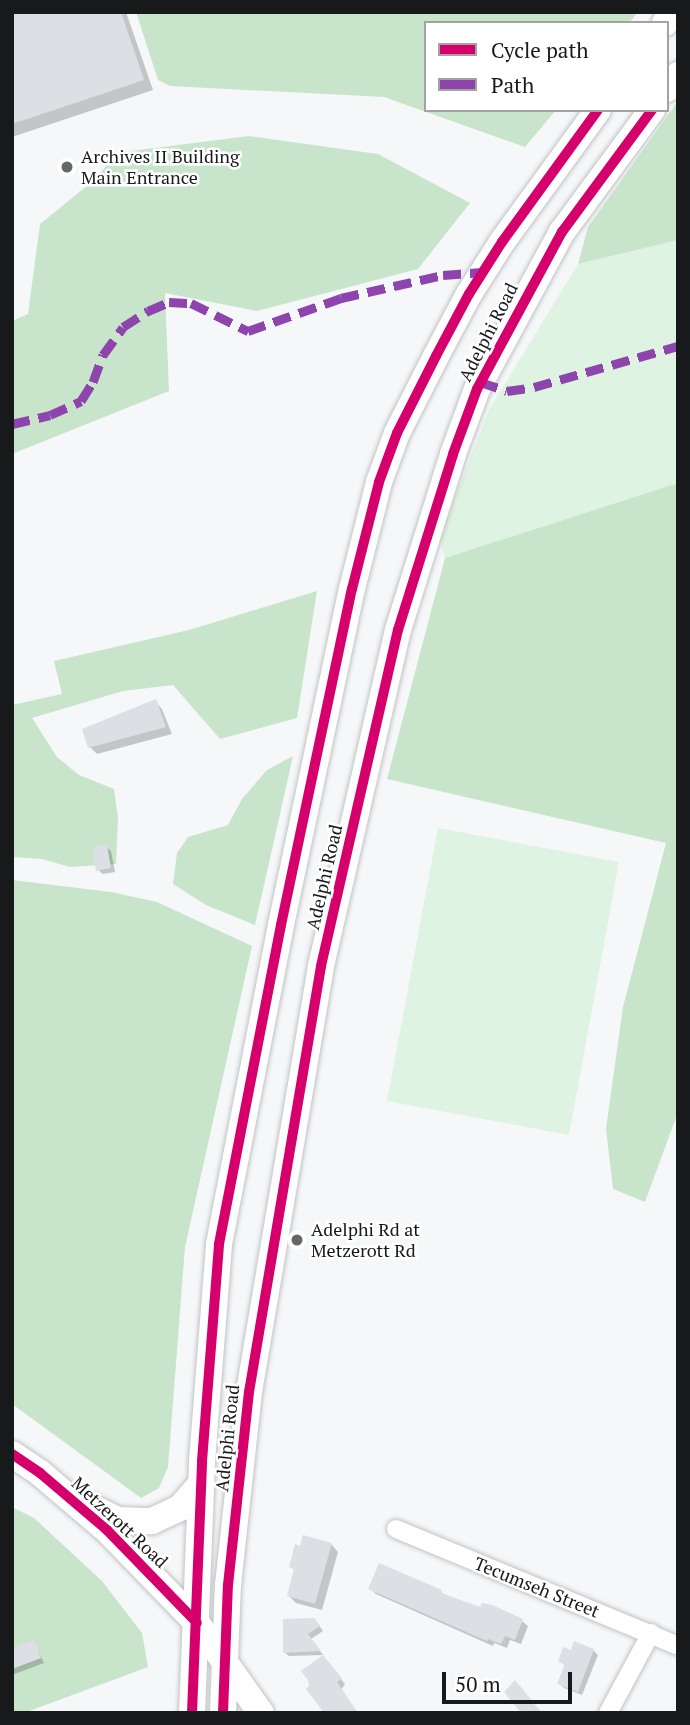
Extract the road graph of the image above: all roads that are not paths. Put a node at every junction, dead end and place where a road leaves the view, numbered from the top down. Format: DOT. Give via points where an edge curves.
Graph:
graph roads {
  1 [pos="596,112"];
  2 [pos="651,112"];
  3 [pos="12,1454"];
  4 [pos="201,1484"];
  5 [pos="61,1491"];
  6 [pos="396,1528"];
  7 [pos="197,1623"];
  8 [pos="651,1633"];
  9 [pos="678,1646"];
  10 [pos="224,1659"];
  11 [pos="192,1713"];
  12 [pos="223,1713"];
  13 [pos="261,1713"];
  14 [pos="608,1713"];
  1 -- 4 [label="main road, Adelphi Road" via="468,294 397,433 379,482 331,681 219,1244"];
  2 -- 10 [label="main road, Adelphi Road" via="562,232 480,382 398,631 321,966 248,1392"];
  3 -- 5 [label="main road, Metzerott Road"];
  4 -- 5 [label="main road" via="180,1508 152,1521 117,1520"];
  4 -- 7 [label="main road, Adelphi Road"];
  5 -- 7 [label="main road, Metzerott Road"];
  6 -- 8 [label="street, Tecumseh Street"];
  7 -- 10 [label="main road, Metzerott Road"];
  7 -- 11 [label="main road, Adelphi Road"];
  8 -- 9 [label="street, Tecumseh Street"];
  8 -- 14 [label="street"];
  10 -- 12 [label="main road, Adelphi Road"];
  10 -- 13 [label="main road, Metzerott Road"];
}
